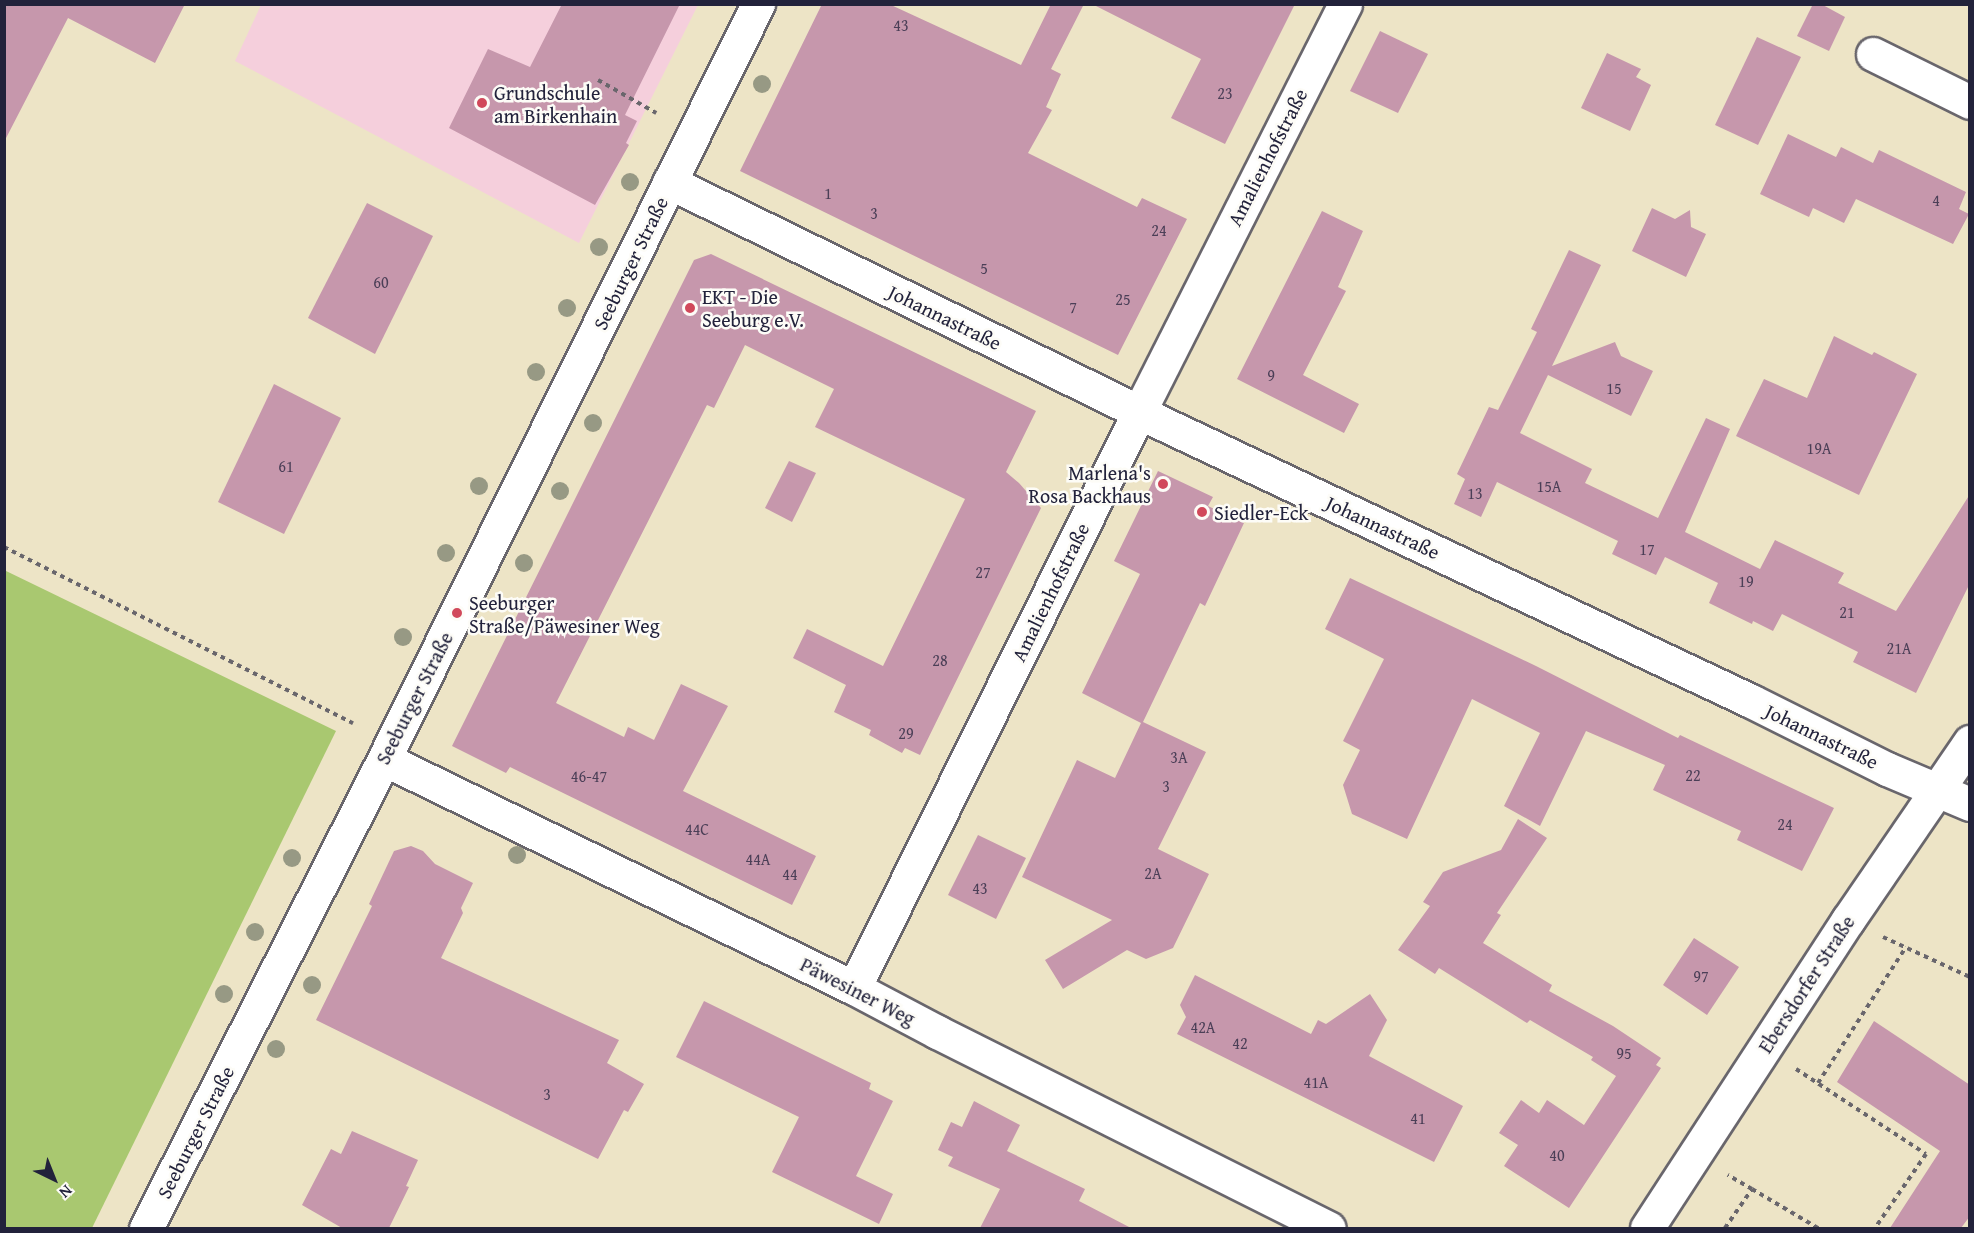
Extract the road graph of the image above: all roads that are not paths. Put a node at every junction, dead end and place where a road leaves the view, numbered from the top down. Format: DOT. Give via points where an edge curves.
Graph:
graph roads {
  1 [pos="758,4"];
  2 [pos="1345,4"];
  3 [pos="1873,54"];
  4 [pos="1970,102"];
  5 [pos="669,182"];
  6 [pos="1139,412"];
  7 [pos="1970,742"];
  8 [pos="384,759"];
  9 [pos="1937,791"];
  10 [pos="1970,804"];
  11 [pos="854,988"];
  12 [pos="146,1228"];
  13 [pos="1329,1228"];
  14 [pos="1647,1228"];
  1 -- 5 [label="street, Seeburger Straße"];
  2 -- 6 [label="street, Amalienhofstraße"];
  3 -- 4 [label="street"];
  5 -- 6 [label="street, Johannastraße"];
  5 -- 8 [label="street, Seeburger Straße"];
  6 -- 9 [label="street, Johannastraße"];
  6 -- 11 [label="street, Amalienhofstraße"];
  7 -- 9 [label="street, Ebersdorfer Straße"];
  8 -- 11 [label="street, Päwesiner Weg"];
  8 -- 12 [label="street, Seeburger Straße"];
  9 -- 10 [label="street, Johannastraße"];
  9 -- 14 [label="street, Ebersdorfer Straße"];
  11 -- 13 [label="street, Päwesiner Weg"];
}
